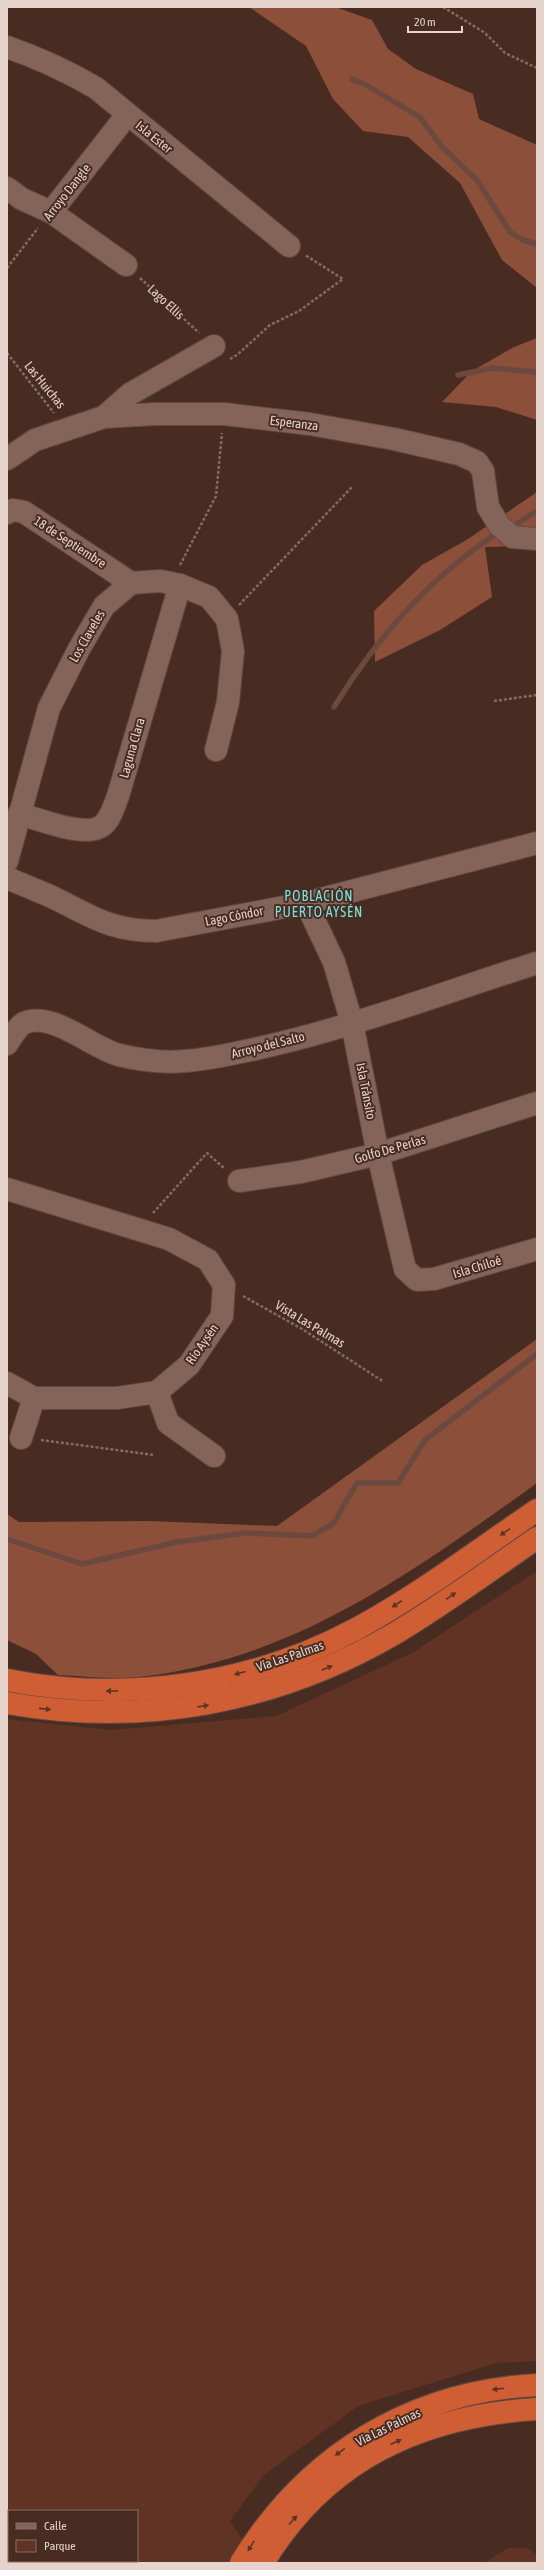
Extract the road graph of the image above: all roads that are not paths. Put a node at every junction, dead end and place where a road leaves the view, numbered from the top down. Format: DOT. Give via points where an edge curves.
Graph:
graph roads {
  1 [pos="7,47"];
  2 [pos="127,115"];
  3 [pos="7,188"];
  4 [pos="51,212"];
  5 [pos="289,246"];
  6 [pos="126,265"];
  7 [pos="219,354"];
  8 [pos="104,418"];
  9 [pos="7,459"];
  10 [pos="7,513"];
  11 [pos="537,539"];
  12 [pos="131,583"];
  13 [pos="175,584"];
  14 [pos="216,750"];
  15 [pos="20,814"];
  16 [pos="537,843"];
  17 [pos="7,861"];
  18 [pos="7,878"];
  19 [pos="306,903"];
  20 [pos="537,963"];
  21 [pos="352,1023"];
  22 [pos="7,1044"];
  23 [pos="537,1102"];
  24 [pos="378,1154"];
  25 [pos="239,1181"];
  26 [pos="7,1189"];
  27 [pos="537,1249"];
  28 [pos="417,1280"];
  29 [pos="7,1383"];
  30 [pos="157,1392"];
  31 [pos="34,1398"];
  32 [pos="21,1438"];
  33 [pos="214,1456"];
  34 [pos="537,1510"];
  35 [pos="537,1538"];
  36 [pos="7,1680"];
  37 [pos="7,1703"];
  38 [pos="537,2385"];
  39 [pos="537,2409"];
  40 [pos="241,2563"];
  41 [pos="263,2563"];
  1 -- 2 [label="street, Isla Ester" via="67,70 96,88"];
  2 -- 4 [label="street, Arroyo Dangle"];
  2 -- 5 [label="street, Isla Ester"];
  3 -- 4 [label="street" via="22,199"];
  4 -- 6 [label="street"];
  7 -- 8 [label="street" via="130,394"];
  8 -- 9 [label="street, Esperanza" via="35,440"];
  8 -- 11 [label="street, Esperanza" via="155,414 224,414 310,424 459,454 477,462 483,471 488,507 499,525 512,537"];
  10 -- 12 [label="street, 18 de Septiembre" via="13,510 24,512"];
  12 -- 13 [label="street"];
  12 -- 15 [label="street, Los Claveles" via="104,606 49,708"];
  13 -- 14 [label="street" via="209,597 227,619 233,651 228,702"];
  13 -- 15 [label="street, Laguna Clara" via="118,796 110,816 101,827 86,832"];
  15 -- 17 [label="street, Los Claveles"];
  16 -- 19 [label="street, Lago Cóndor"];
  18 -- 19 [label="street, Lago Cóndor" via="50,896 100,922 133,931 156,931"];
  19 -- 21 [label="street, Isla Tránsito" via="334,962"];
  20 -- 21 [label="street, Arroyo del Salto"];
  21 -- 22 [label="street, Arroyo del Salto" via="254,1049 185,1062 118,1055 46,1022 33,1021 23,1024"];
  21 -- 24 [label="street, Isla Tránsito"];
  23 -- 24 [label="street, Golfo De Perlas"];
  24 -- 25 [label="street, Golfo De Perlas" via="301,1172"];
  24 -- 28 [label="street, Isla Tránsito" via="406,1269"];
  26 -- 30 [label="street, Río Aysén" via="169,1239 208,1260 224,1285 222,1316 189,1365"];
  27 -- 28 [label="street, Isla Chiloé" via="434,1279"];
  29 -- 31 [label="street"];
  30 -- 31 [label="street" via="117,1398"];
  30 -- 33 [label="street" via="168,1422"];
  31 -- 32 [label="street"];
  34 -- 36 [label="highway, Vía Las Palmas, one-way" via="376,1618 325,1645 293,1657 214,1680 143,1690 72,1690"];
  37 -- 35 [label="highway, Vía Las Palmas, one-way" via="74,1712 146,1713 216,1703 263,1692 341,1662 395,1633"];
  38 -- 40 [label="highway, Vía Las Palmas, one-way" via="478,2392 421,2410 374,2430 345,2448 307,2479 270,2519"];
  41 -- 39 [label="highway, Vía Las Palmas, one-way" via="288,2525 307,2504 349,2468 373,2453 447,2422 495,2412"];
}
